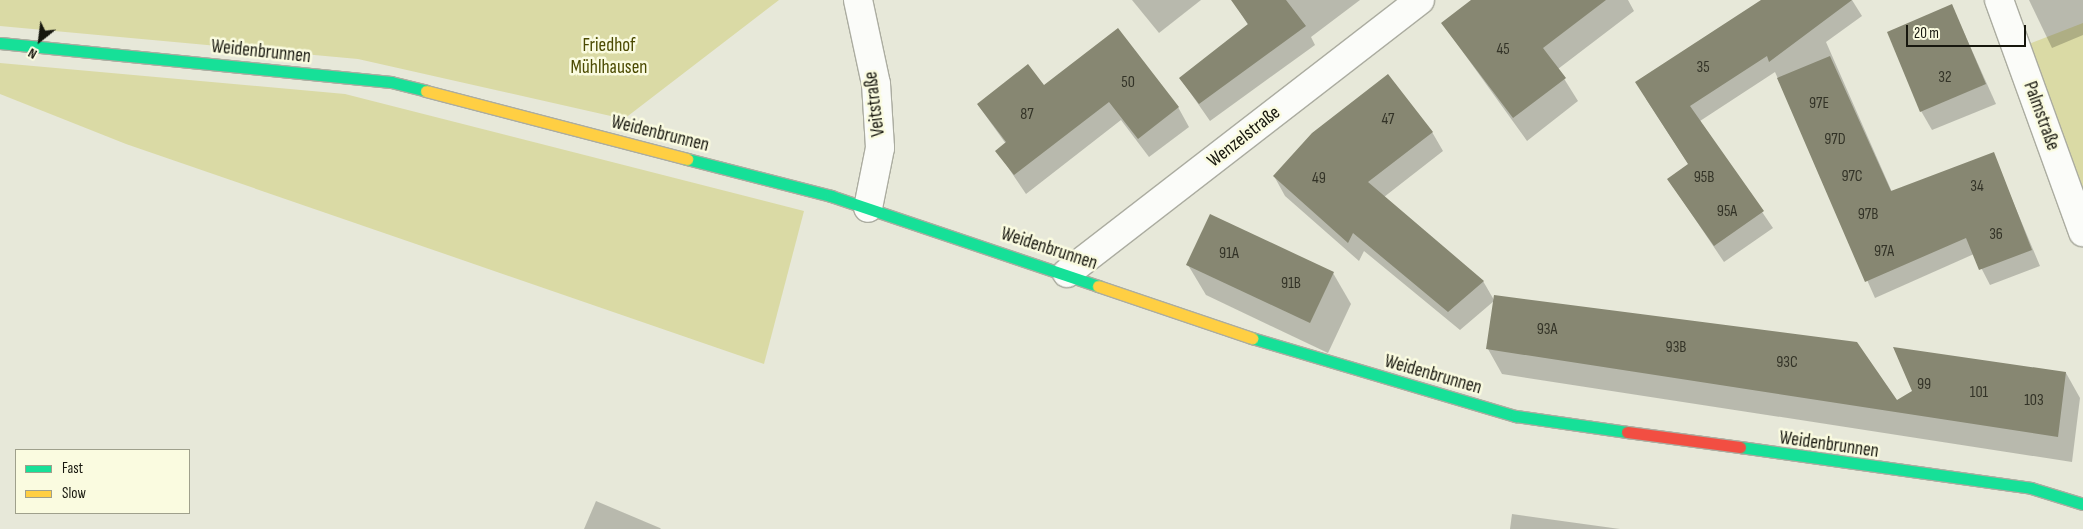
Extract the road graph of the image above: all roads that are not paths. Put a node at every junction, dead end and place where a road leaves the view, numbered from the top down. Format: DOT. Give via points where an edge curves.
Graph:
graph roads {
  1 [pos="858,0"];
  2 [pos="1420,0"];
  3 [pos="1999,0"];
  4 [pos="0,43"];
  5 [pos="868,208"];
  6 [pos="2083,232"];
  7 [pos="1067,273"];
  8 [pos="2083,504"];
  1 -- 5 [label="street, Veitstraße" via="876,84 880,148"];
  2 -- 7 [label="street, Wenzelstraße"];
  3 -- 6 [label="street, Palmstraße"];
  4 -- 5 [label="street, Weidenbrunnen" via="391,82"];
  5 -- 7 [label="street, Weidenbrunnen"];
  7 -- 8 [label="street, Weidenbrunnen" via="1311,358 1516,416 2031,488"];
}
